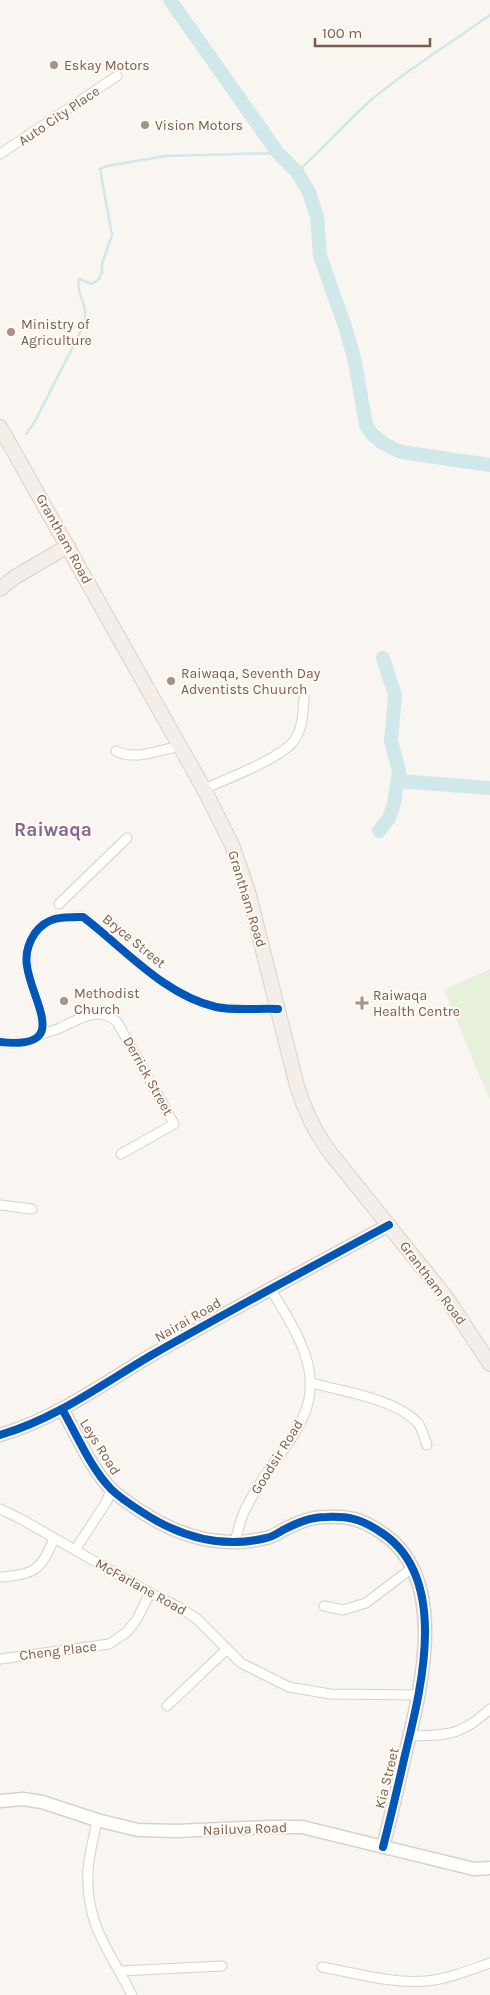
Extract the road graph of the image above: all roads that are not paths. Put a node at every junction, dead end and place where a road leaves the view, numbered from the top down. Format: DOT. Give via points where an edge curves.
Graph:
graph roads {
  1 [pos="117,76"];
  2 [pos="0,154"];
  3 [pos="0,427"];
  4 [pos="68,546"];
  5 [pos="0,588"];
  6 [pos="304,698"];
  7 [pos="179,746"];
  8 [pos="116,751"];
  9 [pos="204,789"];
  10 [pos="127,838"];
  11 [pos="59,904"];
  12 [pos="278,1009"];
  13 [pos="41,1034"];
  14 [pos="0,1042"];
  15 [pos="121,1154"];
  16 [pos="0,1205"];
  17 [pos="32,1209"];
  18 [pos="389,1225"];
  19 [pos="270,1288"];
  20 [pos="490,1364"];
  21 [pos="312,1384"];
  22 [pos="62,1409"];
  23 [pos="0,1435"];
  24 [pos="427,1445"];
  25 [pos="111,1489"];
  26 [pos="0,1509"];
  27 [pos="54,1539"];
  28 [pos="235,1542"];
  29 [pos="75,1550"];
  30 [pos="412,1568"];
  31 [pos="0,1577"];
  32 [pos="150,1593"];
  33 [pos="324,1606"];
  34 [pos="227,1648"];
  35 [pos="0,1659"];
  36 [pos="420,1695"];
  37 [pos="166,1706"];
  38 [pos="490,1708"];
  39 [pos="415,1715"];
  40 [pos="410,1736"];
  41 [pos="0,1801"];
  42 [pos="97,1820"];
  43 [pos="383,1847"];
  44 [pos="490,1868"];
  45 [pos="490,1963"];
  46 [pos="222,1966"];
  47 [pos="322,1966"];
  48 [pos="120,1971"];
  49 [pos="132,1995"];
  1 -- 2 [label="street, Auto City Place"];
  3 -- 4 [label="main road, Grantham Road"];
  4 -- 5 [label="main road"];
  4 -- 7 [label="main road, Grantham Road"];
  6 -- 9 [label="street" via="301,722 292,744"];
  7 -- 8 [label="street" via="136,754"];
  7 -- 9 [label="main road, Grantham Road"];
  9 -- 12 [label="main road, Grantham Road" via="232,845 248,891"];
  10 -- 11 [label="street"];
  12 -- 13 [label="street, Bryce Street" via="218,1007 195,1000 152,973 83,917 68,917 42,925 27,952 26,964 43,1020"];
  12 -- 18 [label="main road, Grantham Road" via="302,1103 316,1132"];
  13 -- 14 [label="street" via="24,1044"];
  13 -- 15 [label="street, Derrick Street" via="91,1014 110,1016 117,1022 174,1124"];
  16 -- 17 [label="street"];
  18 -- 19 [label="street, Nairai Road"];
  18 -- 20 [label="main road, Grantham Road" via="446,1296"];
  19 -- 21 [label="street, Goodsir Road" via="298,1336"];
  19 -- 22 [label="street, Nairai Road"];
  21 -- 24 [label="street" via="389,1404 419,1425"];
  21 -- 28 [label="street, Goodsir Road" via="305,1413 245,1507"];
  22 -- 23 [label="street, Nairai Road" via="25,1428"];
  22 -- 25 [label="street, Leys Road"];
  25 -- 28 [label="street, Leys Road" via="176,1531 196,1539"];
  25 -- 29 [label="street" via="107,1501"];
  26 -- 27 [label="street, McFarlane Road"];
  27 -- 29 [label="street, McFarlane Road"];
  27 -- 31 [label="street" via="43,1563 16,1576"];
  28 -- 30 [label="street, Leys Road" via="268,1538 302,1521 345,1517 363,1521 394,1540"];
  29 -- 32 [label="street, McFarlane Road"];
  30 -- 33 [label="street" via="366,1603 343,1610"];
  30 -- 36 [label="street, Leys Road" via="420,1589 426,1636"];
  32 -- 34 [label="street, McFarlane Road" via="197,1618"];
  32 -- 35 [label="street, Cheng Place" via="127,1632 109,1644"];
  34 -- 36 [label="street, McFarlane Road" via="241,1662 289,1687 330,1694"];
  34 -- 37 [label="street"];
  36 -- 39 [label="street, Leys Road"];
  38 -- 40 [label="street" via="476,1722 456,1733"];
  39 -- 40 [label="street, Kia Street"];
  40 -- 43 [label="street, Kia Street"];
  41 -- 42 [label="street, Nailuva Road" via="23,1799 42,1802"];
  42 -- 43 [label="street, Nailuva Road" via="138,1830 302,1828"];
  42 -- 48 [label="street" via="88,1868 89,1906 104,1947"];
  43 -- 44 [label="street, Nailuva Road" via="474,1869"];
  45 -- 47 [label="street" via="428,1981 398,1982"];
  46 -- 48 [label="street"];
  48 -- 49 [label="street"];
}
